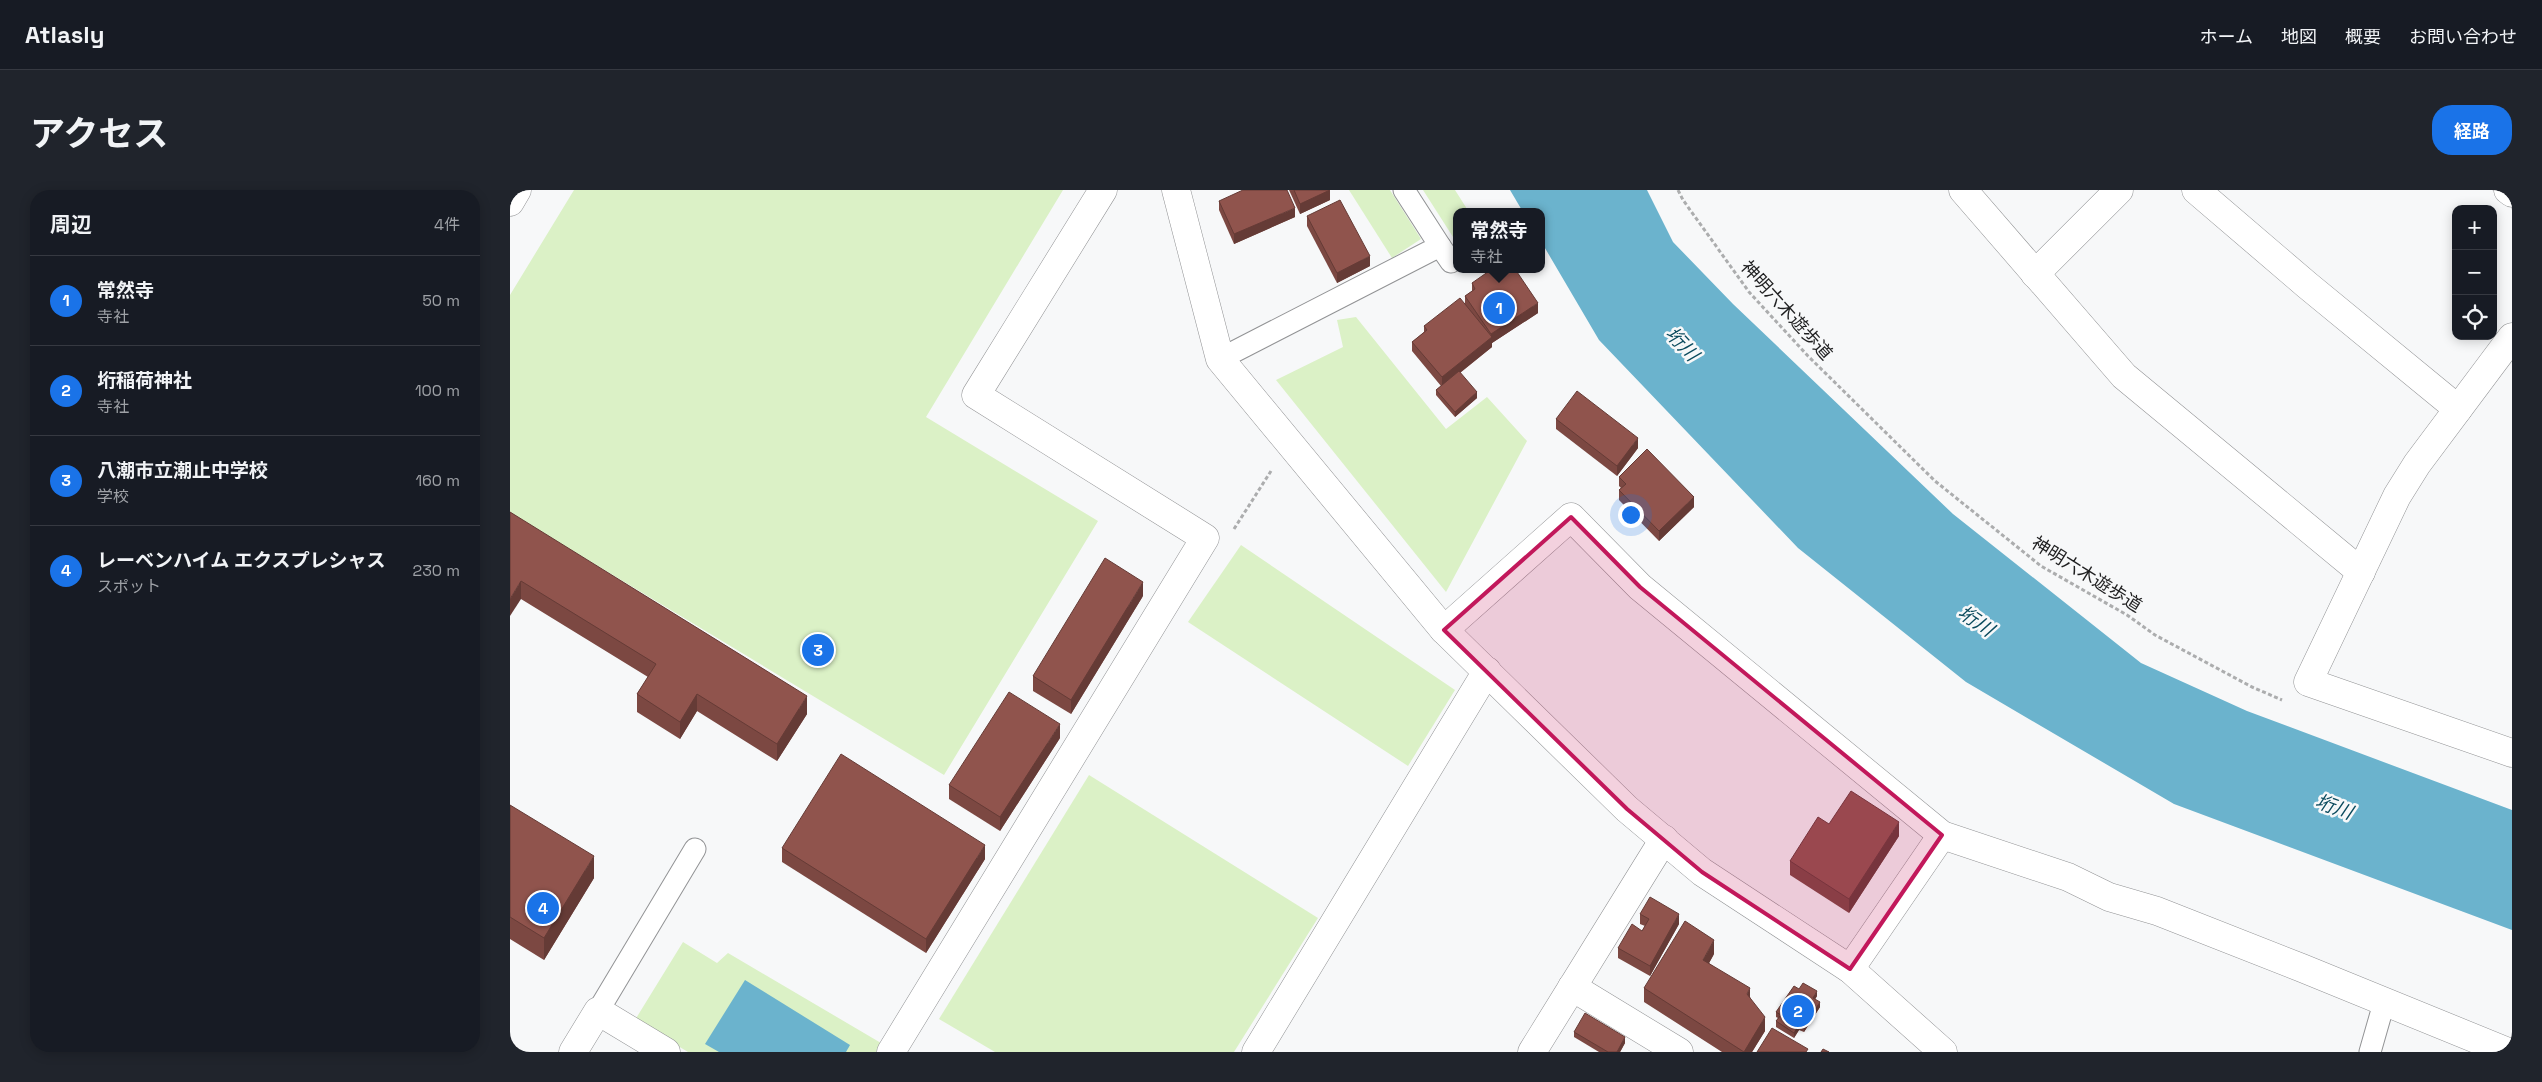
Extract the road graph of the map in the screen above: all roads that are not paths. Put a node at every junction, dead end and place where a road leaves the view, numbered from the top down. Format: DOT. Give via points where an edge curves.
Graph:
graph roads {
  1 [pos="518,190"];
  2 [pos="1103,190"];
  3 [pos="1176,190"];
  4 [pos="1404,190"];
  5 [pos="1963,190"];
  6 [pos="2119,190"];
  7 [pos="2196,190"];
  8 [pos="2508,190"];
  9 [pos="2512,194"];
  10 [pos="510,202"];
  11 [pos="2035,274"];
  12 [pos="2512,337"];
  13 [pos="1220,358"];
  14 [pos="2458,409"];
  15 [pos="2361,572"];
  16 [pos="1444,630"];
  17 [pos="1487,671"];
  18 [pos="2512,753"];
  19 [pos="1942,835"];
  20 [pos="1664,839"];
  21 [pos="695,849"];
  22 [pos="1850,969"];
  23 [pos="1572,987"];
  24 [pos="2384,1003"];
  25 [pos="598,1012"];
  26 [pos="573,1052"];
  27 [pos="666,1052"];
  28 [pos="891,1052"];
  29 [pos="1256,1052"];
  30 [pos="1532,1052"];
  31 [pos="1679,1052"];
  32 [pos="1943,1052"];
  33 [pos="2370,1052"];
  34 [pos="2508,1052"];
  1 -- 10 [label="street"];
  2 -- 28 [label="street" via="976,395 1205,538"];
  3 -- 13 [label="street"];
  4 -- 13 [label="lane" via="1445,254"];
  5 -- 11 [label="street"];
  6 -- 11 [label="street"];
  7 -- 14 [label="street"];
  8 -- 9 [label="street"];
  11 -- 15 [label="street" via="2124,376"];
  12 -- 14 [label="street"];
  13 -- 16 [label="street"];
  14 -- 15 [label="street" via="2397,496"];
  15 -- 18 [label="street" via="2308,682"];
  16 -- 17 [label="street"];
  16 -- 19 [label="street" via="1570,517 1640,587"];
  17 -- 20 [label="street" via="1627,809"];
  17 -- 29 [label="street"];
  19 -- 22 [label="street"];
  19 -- 24 [label="street" via="2068,877 2109,897 2193,926"];
  20 -- 22 [label="street" via="1702,872"];
  20 -- 23 [label="street"];
  21 -- 25 [label="lane"];
  22 -- 32 [label="street"];
  23 -- 30 [label="street"];
  23 -- 31 [label="street"];
  24 -- 33 [label="lane"];
  24 -- 34 [label="street"];
  25 -- 26 [label="street"];
  25 -- 27 [label="street"];
}
